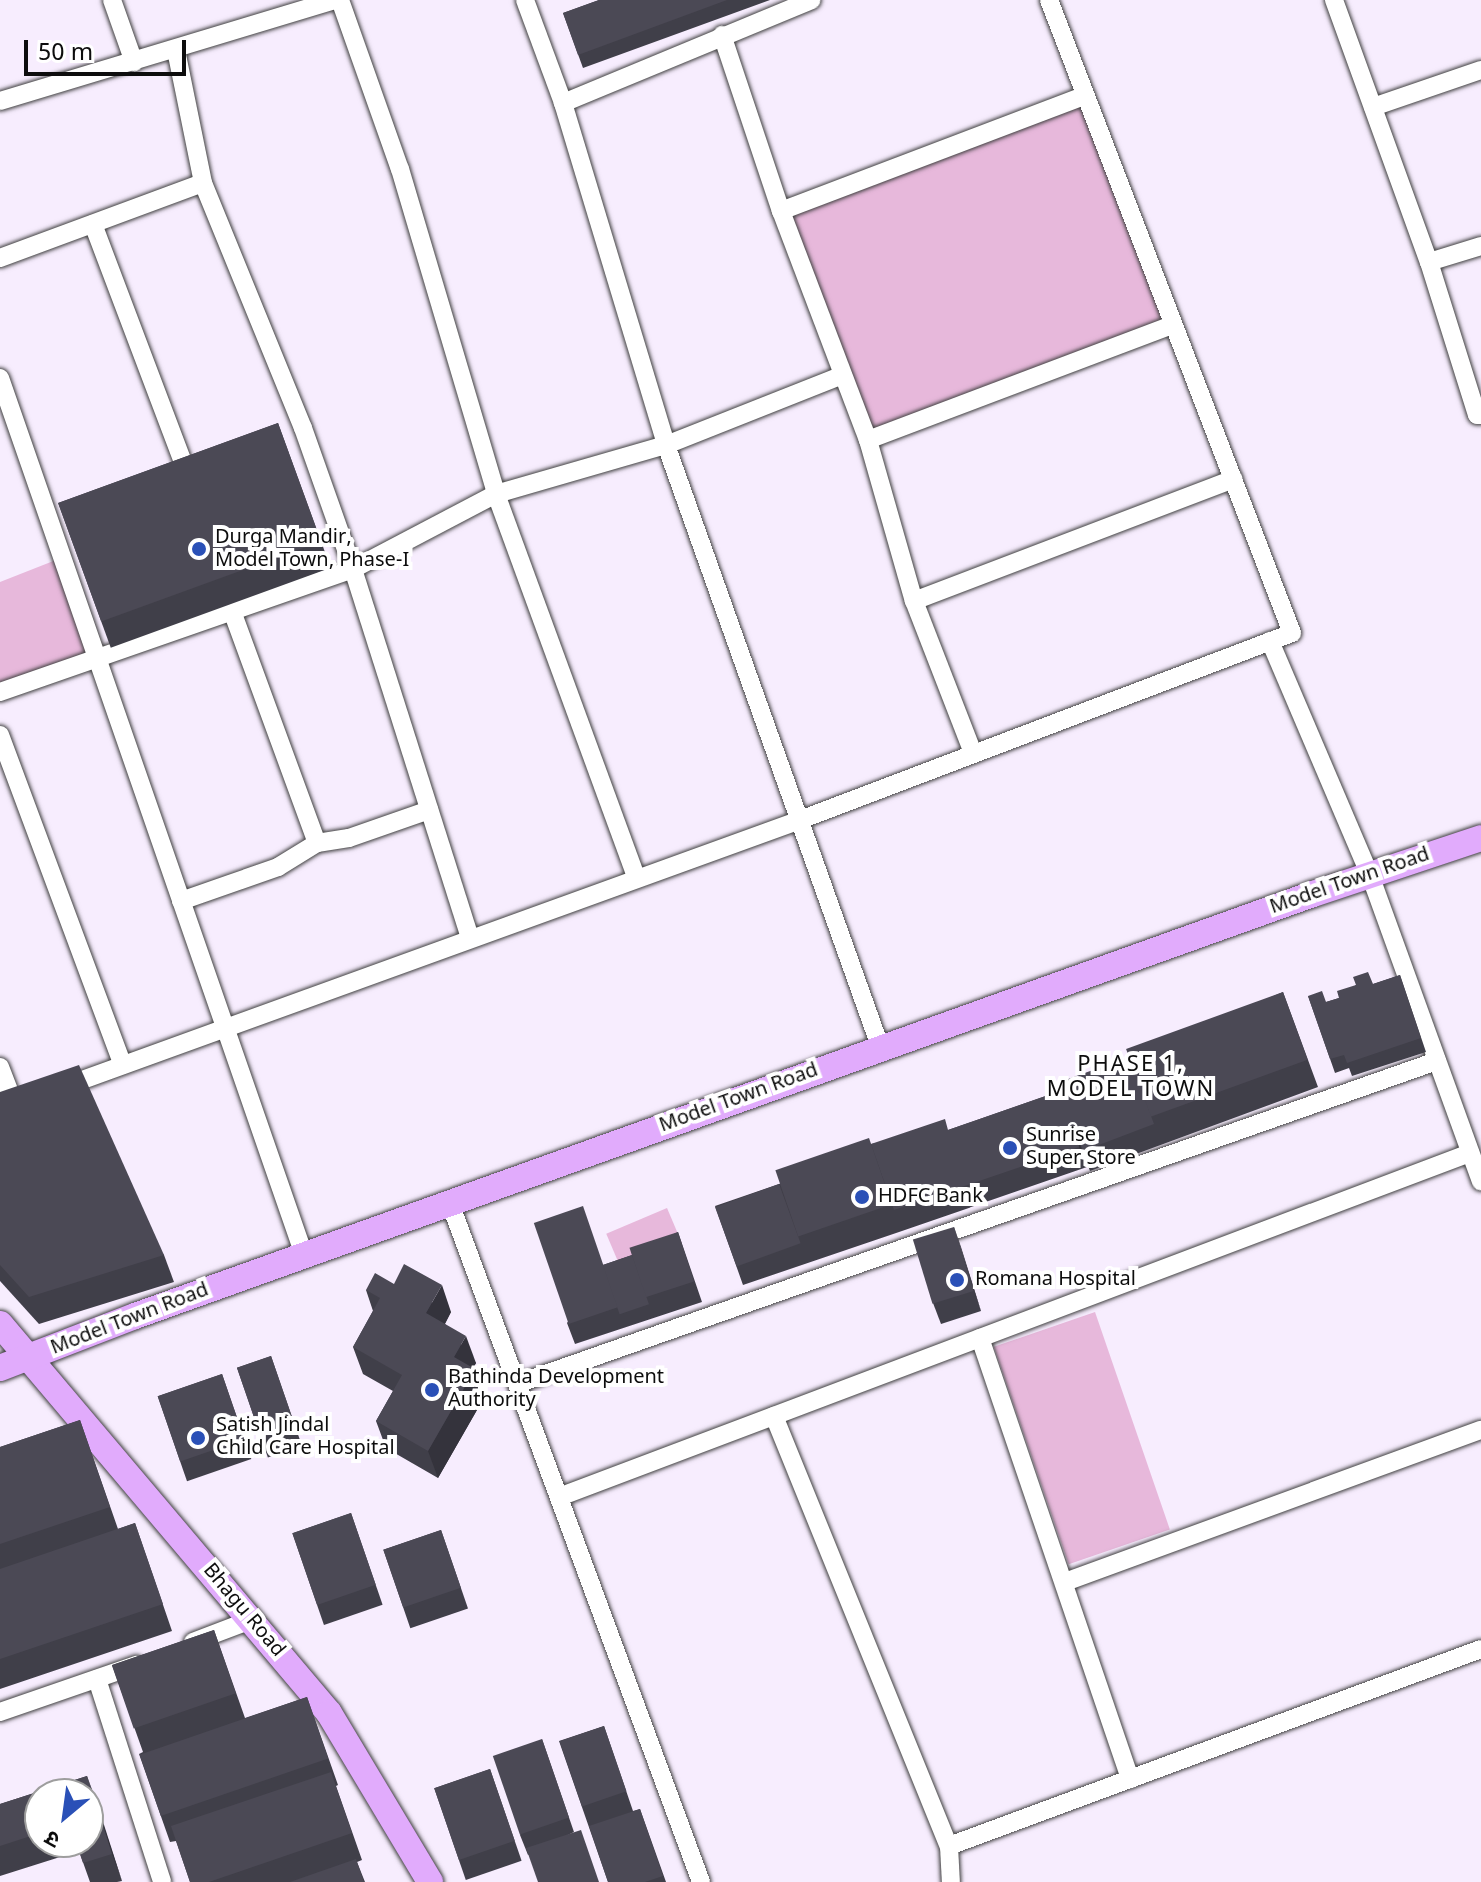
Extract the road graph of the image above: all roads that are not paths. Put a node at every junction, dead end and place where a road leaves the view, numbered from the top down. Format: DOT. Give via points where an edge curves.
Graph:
graph roads {
  1 [pos="112,0"];
  2 [pos="334,0"];
  3 [pos="340,0"];
  4 [pos="525,0"];
  5 [pos="812,0"];
  6 [pos="1049,0"];
  7 [pos="1334,0"];
  8 [pos="273,8"];
  9 [pos="722,35"];
  10 [pos="176,50"];
  11 [pos="134,62"];
  12 [pos="1481,70"];
  13 [pos="1084,96"];
  14 [pos="0,101"];
  15 [pos="563,103"];
  16 [pos="1373,107"];
  17 [pos="203,183"];
  18 [pos="781,211"];
  19 [pos="93,224"];
  20 [pos="1481,246"];
  21 [pos="0,258"];
  22 [pos="1429,262"];
  23 [pos="1172,325"];
  24 [pos="843,375"];
  25 [pos="0,378"];
  26 [pos="1481,415"];
  27 [pos="303,428"];
  28 [pos="280,437"];
  29 [pos="868,440"];
  30 [pos="666,445"];
  31 [pos="186,473"];
  32 [pos="1233,479"];
  33 [pos="496,494"];
  34 [pos="353,569"];
  35 [pos="914,601"];
  36 [pos="232,611"];
  37 [pos="1270,641"];
  38 [pos="97,658"];
  39 [pos="0,692"];
  40 [pos="0,735"];
  41 [pos="973,753"];
  42 [pos="429,810"];
  43 [pos="800,820"];
  44 [pos="1481,838"];
  45 [pos="317,843"];
  46 [pos="1370,875"];
  47 [pos="636,877"];
  48 [pos="181,901"];
  49 [pos="470,938"];
  50 [pos="225,1028"];
  51 [pos="881,1049"];
  52 [pos="1437,1061"];
  53 [pos="123,1065"];
  54 [pos="0,1067"];
  55 [pos="21,1102"];
  56 [pos="1470,1153"];
  57 [pos="1481,1182"];
  58 [pos="450,1203"];
  59 [pos="304,1255"];
  60 [pos="0,1324"];
  61 [pos="980,1338"];
  62 [pos="30,1358"];
  63 [pos="0,1368"];
  64 [pos="517,1384"];
  65 [pos="774,1416"];
  66 [pos="1481,1430"];
  67 [pos="559,1497"];
  68 [pos="1065,1582"];
  69 [pos="251,1620"];
  70 [pos="181,1647"];
  71 [pos="1481,1649"];
  72 [pos="153,1658"];
  73 [pos="97,1679"];
  74 [pos="0,1712"];
  75 [pos="1130,1779"];
  76 [pos="949,1846"];
  77 [pos="162,1882"];
  78 [pos="430,1882"];
  79 [pos="701,1882"];
  80 [pos="951,1882"];
  1 -- 11 [label="street"];
  2 -- 8 [label="street"];
  3 -- 33 [label="street" via="400,169"];
  4 -- 15 [label="street"];
  5 -- 9 [label="street"];
  6 -- 13 [label="street"];
  7 -- 16 [label="street"];
  8 -- 10 [label="street"];
  9 -- 15 [label="street"];
  9 -- 18 [label="street"];
  10 -- 11 [label="street"];
  10 -- 17 [label="street"];
  11 -- 14 [label="street"];
  12 -- 16 [label="street"];
  13 -- 18 [label="street"];
  13 -- 23 [label="street"];
  15 -- 30 [label="street"];
  16 -- 22 [label="street"];
  17 -- 19 [label="street"];
  17 -- 27 [label="street"];
  18 -- 24 [label="street"];
  19 -- 21 [label="street"];
  19 -- 31 [label="street"];
  20 -- 22 [label="street"];
  22 -- 26 [label="street"];
  23 -- 29 [label="street"];
  23 -- 32 [label="street"];
  24 -- 29 [label="street"];
  24 -- 30 [label="street"];
  25 -- 38 [label="street" via="57,523"];
  27 -- 28 [label="street"];
  27 -- 34 [label="street"];
  29 -- 35 [label="street"];
  30 -- 33 [label="street"];
  30 -- 43 [label="street"];
  32 -- 35 [label="street"];
  32 -- 37 [label="street" via="1292,633"];
  33 -- 34 [label="street"];
  33 -- 47 [label="street"];
  34 -- 36 [label="street"];
  34 -- 42 [label="street"];
  35 -- 41 [label="street"];
  36 -- 38 [label="street"];
  36 -- 45 [label="street"];
  37 -- 41 [label="street"];
  37 -- 46 [label="street"];
  38 -- 39 [label="street"];
  38 -- 48 [label="street"];
  40 -- 53 [label="street"];
  41 -- 43 [label="street"];
  42 -- 45 [label="street" via="349,838"];
  42 -- 49 [label="street"];
  43 -- 47 [label="street"];
  43 -- 51 [label="street"];
  44 -- 46 [label="main road, Model Town Road"];
  45 -- 48 [label="street" via="278,867"];
  46 -- 51 [label="main road, Model Town Road"];
  46 -- 52 [label="street"];
  47 -- 49 [label="street"];
  48 -- 50 [label="street"];
  49 -- 50 [label="street"];
  50 -- 53 [label="street"];
  50 -- 59 [label="street"];
  51 -- 58 [label="main road, Model Town Road"];
  52 -- 56 [label="street"];
  52 -- 64 [label="street"];
  53 -- 55 [label="street"];
  54 -- 55 [label="street"];
  56 -- 57 [label="street"];
  56 -- 61 [label="street"];
  58 -- 59 [label="main road, Model Town Road"];
  58 -- 64 [label="street"];
  59 -- 62 [label="main road, Model Town Road"];
  60 -- 62 [label="main road, Bhagu Road"];
  61 -- 65 [label="street"];
  61 -- 68 [label="street"];
  62 -- 63 [label="main road, Model Town Road"];
  62 -- 69 [label="main road, Bhagu Road"];
  64 -- 67 [label="street"];
  65 -- 67 [label="street"];
  65 -- 76 [label="street"];
  66 -- 68 [label="street"];
  67 -- 79 [label="street"];
  68 -- 75 [label="street"];
  69 -- 70 [label="street"];
  69 -- 78 [label="main road, Bhagu Road" via="329,1713"];
  71 -- 75 [label="street"];
  72 -- 73 [label="street"];
  73 -- 74 [label="street"];
  73 -- 77 [label="street"];
  75 -- 76 [label="street"];
  76 -- 80 [label="street"];
}
